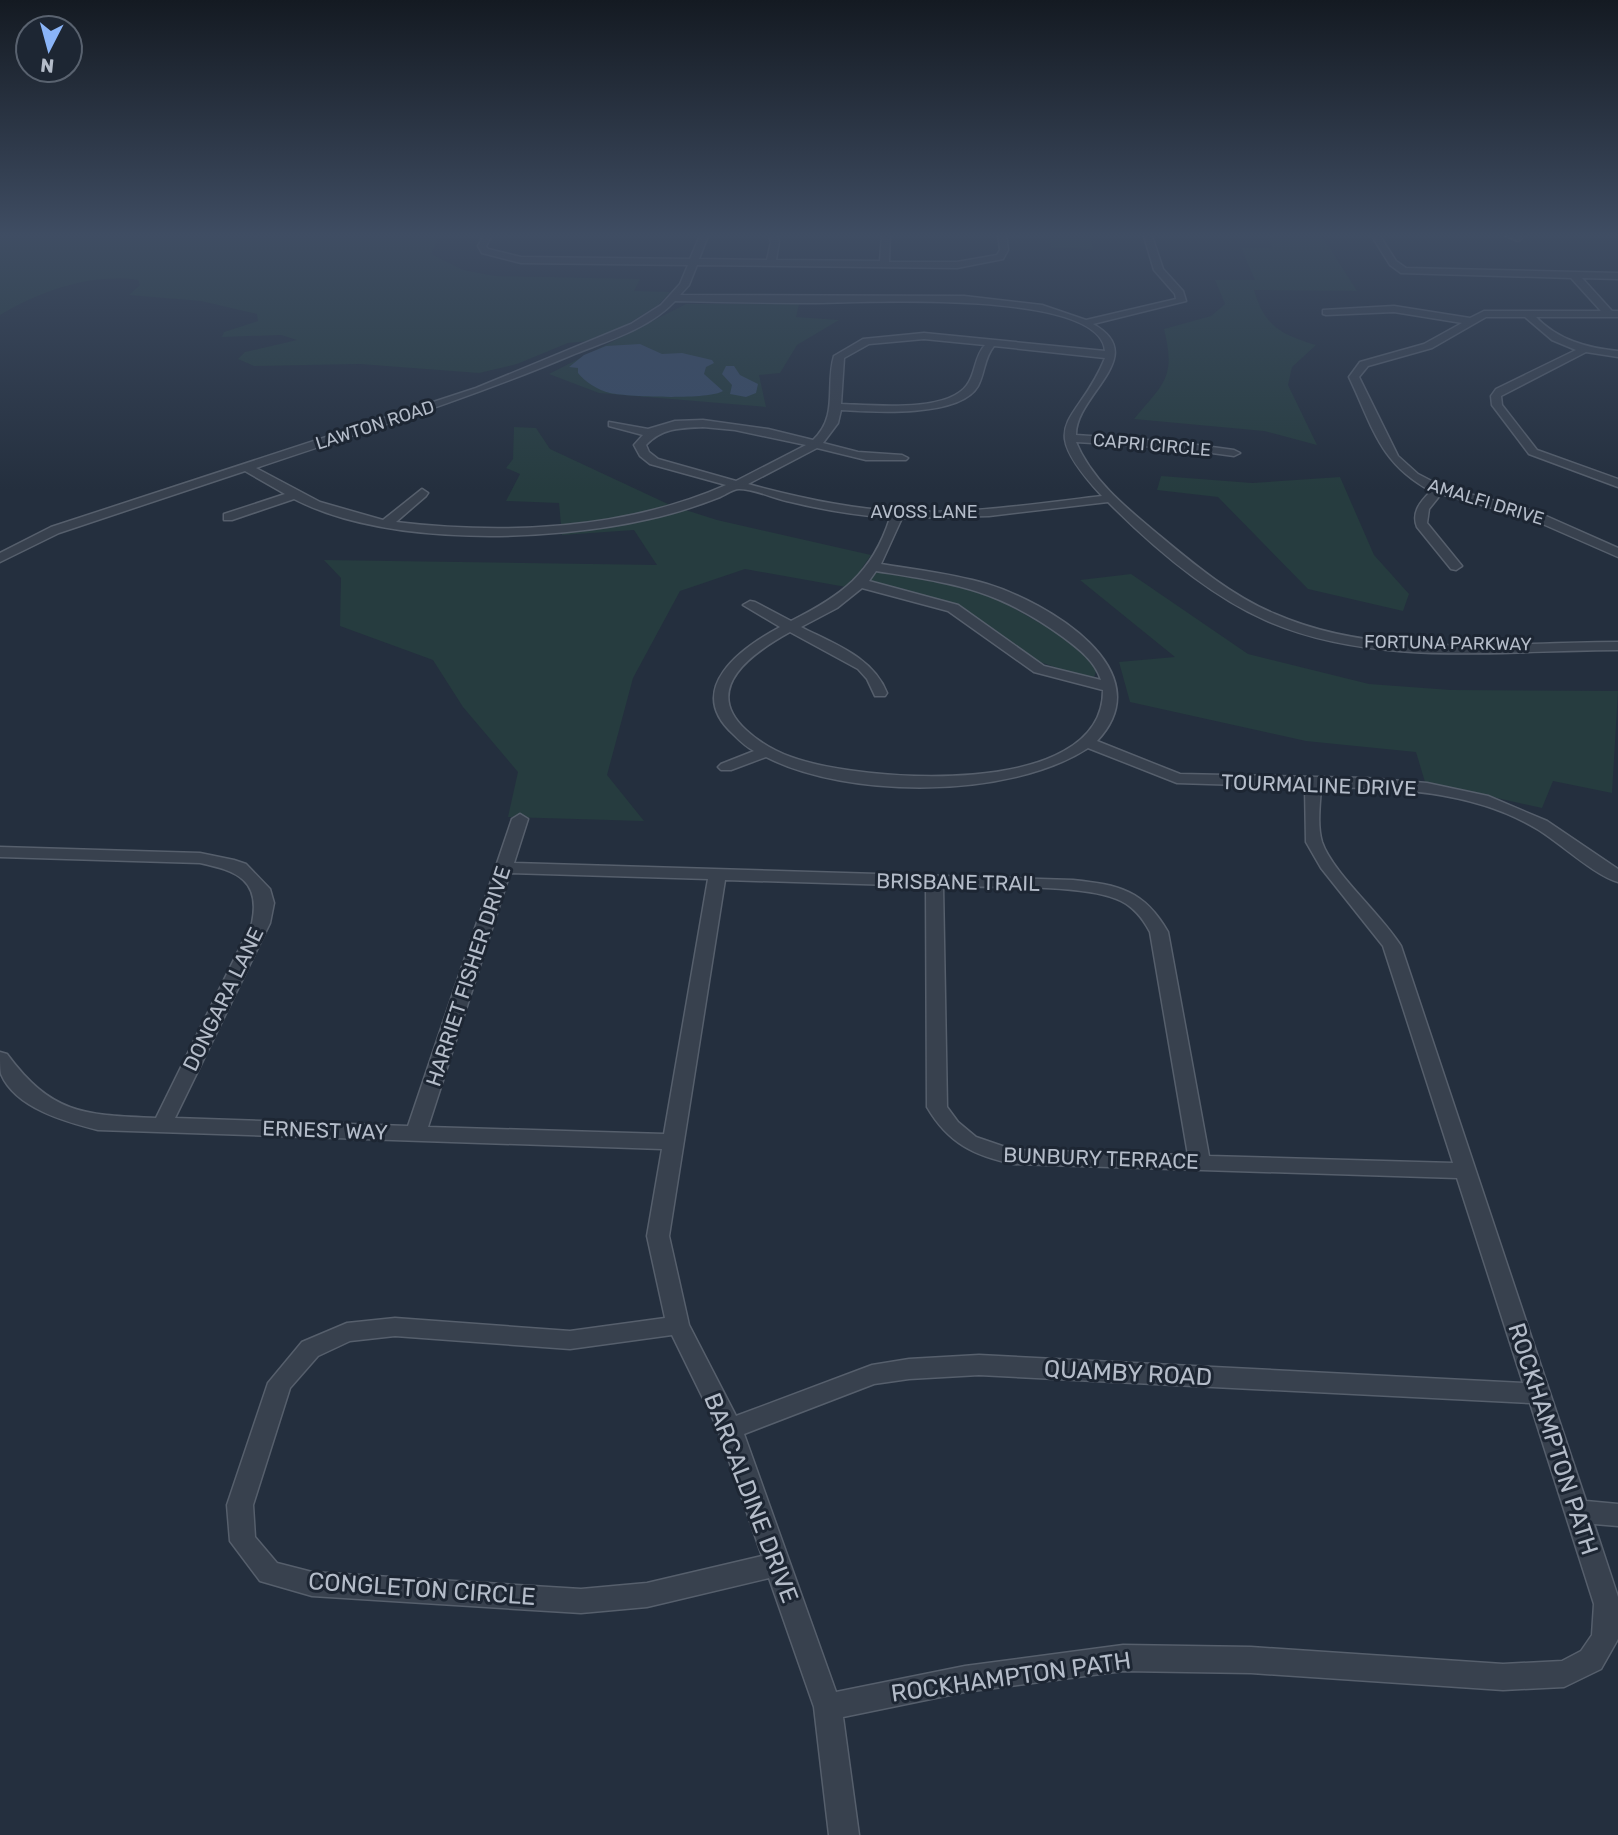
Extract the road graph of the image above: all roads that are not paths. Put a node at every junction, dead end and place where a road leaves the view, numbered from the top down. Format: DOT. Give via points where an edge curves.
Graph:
graph roads {
  1 [pos="649,319"];
  2 [pos="1075,319"];
  3 [pos="1105,319"];
  4 [pos="1454,319"];
  5 [pos="1474,319"];
  6 [pos="1532,319"];
  7 [pos="1469,321"];
  8 [pos="1086,323"];
  9 [pos="991,344"];
  10 [pos="1585,349"];
  11 [pos="1618,354"];
  12 [pos="1110,355"];
  13 [pos="836,407"];
  14 [pos="613,424"];
  15 [pos="649,433"];
  16 [pos="1070,438"];
  17 [pos="817,443"];
  18 [pos="1234,453"];
  19 [pos="902,458"];
  20 [pos="246,467"];
  21 [pos="1618,483"];
  22 [pos="739,484"];
  23 [pos="1439,490"];
  24 [pos="422,493"];
  25 [pos="295,495"];
  26 [pos="1112,498"];
  27 [pos="897,515"];
  28 [pos="228,517"];
  29 [pos="386,524"];
  30 [pos="1618,553"];
  31 [pos="0,558"];
  32 [pos="1456,566"];
  33 [pos="873,567"];
  34 [pos="860,583"];
  35 [pos="750,605"];
  36 [pos="791,628"];
  37 [pos="1618,646"];
  38 [pos="1110,687"];
  39 [pos="880,693"];
  40 [pos="1087,742"];
  41 [pos="763,753"];
  42 [pos="726,767"];
  43 [pos="1313,782"];
  44 [pos="520,819"];
  45 [pos="0,852"];
  46 [pos="504,868"];
  47 [pos="717,875"];
  48 [pos="1618,877"];
  49 [pos="934,882"];
  50 [pos="0,1059"];
  51 [pos="162,1125"];
  52 [pos="416,1133"];
  53 [pos="673,1142"];
  54 [pos="1199,1162"];
  55 [pos="1467,1171"];
  56 [pos="678,1325"];
  57 [pos="1537,1394"];
  58 [pos="730,1430"];
  59 [pos="1577,1512"];
  60 [pos="1618,1515"];
  61 [pos="777,1564"];
  62 [pos="828,1707"];
  63 [pos="844,1835"];
  1 -- 20 [label="street, LAWTON ROAD" via="525,373"];
  2 -- 8 [label="street"];
  3 -- 8 [label="street"];
  4 -- 7 [label="street"];
  5 -- 7 [label="street, AMALFI DRIVE"];
  6 -- 10 [label="street" via="1546,334"];
  7 -- 23 [label="street, AMALFI DRIVE" via="1429,346 1364,364 1354,377 1393,458 1414,477"];
  8 -- 12 [label="street" via="1107,338"];
  9 -- 12 [label="street"];
  9 -- 13 [label="street" via="972,387 953,399 912,407"];
  9 -- 13 [label="street" via="904,336 858,345 839,356 835,366"];
  10 -- 11 [label="street"];
  10 -- 21 [label="street" via="1500,391 1497,405 1533,452"];
  12 -- 16 [label="street" via="1102,377 1072,415"];
  13 -- 17 [label="street" via="834,421"];
  14 -- 15 [label="street"];
  15 -- 17 [label="street" via="679,424 713,424"];
  15 -- 22 [label="street, AVOSS LANE" via="640,445 652,460"];
  16 -- 18 [label="street, CAPRI CIRCLE"];
  16 -- 26 [label="street, FORTUNA PARKWAY" via="1083,463"];
  17 -- 19 [label="street" via="867,456"];
  17 -- 22 [label="street"];
  20 -- 25 [label="street"];
  20 -- 31 [label="street, LAWTON ROAD" via="55,530"];
  22 -- 27 [label="street, AVOSS LANE" via="820,505"];
  22 -- 29 [label="street" via="678,510 611,525 524,531"];
  23 -- 30 [label="street, AMALFI DRIVE" via="1534,515"];
  23 -- 32 [label="street" via="1426,501 1420,524"];
  24 -- 29 [label="street"];
  25 -- 28 [label="street"];
  25 -- 29 [label="street" via="338,513"];
  26 -- 27 [label="street, AVOSS LANE" via="953,515"];
  26 -- 37 [label="street, FORTUNA PARKWAY" via="1205,577 1270,618 1301,629 1395,645"];
  27 -- 33 [label="street" via="890,541"];
  33 -- 34 [label="street"];
  33 -- 38 [label="street" via="978,585 1022,603 1095,657 1104,667"];
  34 -- 36 [label="street"];
  34 -- 38 [label="street" via="953,608 1039,668"];
  35 -- 36 [label="street"];
  36 -- 39 [label="street" via="863,666"];
  36 -- 41 [label="street" via="743,656 723,684 720,702 725,717"];
  38 -- 40 [label="street" via="1108,714"];
  40 -- 41 [label="street" via="1042,766 961,780 849,777 800,768"];
  40 -- 43 [label="street, TOURMALINE DRIVE" via="1177,778"];
  41 -- 42 [label="street"];
  43 -- 48 [label="street, TOURMALINE DRIVE" via="1427,788 1488,801 1541,824"];
  43 -- 55 [label="street, ROCKHAMPTON PATH" via="1314,841 1323,858 1381,925 1392,946"];
  44 -- 46 [label="street, HARRIET FISHER DRIVE"];
  45 -- 51 [label="street, DONGARA LANE" via="200,858 240,868 261,889 265,903 261,923"];
  46 -- 47 [label="street, BRISBANE TRAIL"];
  46 -- 52 [label="street, HARRIET FISHER DRIVE"];
  47 -- 49 [label="street, BRISBANE TRAIL"];
  47 -- 53 [label="street, BARCALDINE DRIVE"];
  49 -- 54 [label="street, BRISBANE TRAIL" via="1107,889 1145,906 1160,932"];
  49 -- 54 [label="street, BUNBURY TERRACE" via="935,1079 937,1107 947,1126 971,1144 1014,1157"];
  50 -- 51 [label="street, ERNEST WAY" via="21,1090 71,1117 98,1123"];
  51 -- 52 [label="street, ERNEST WAY"];
  52 -- 53 [label="street, ERNEST WAY"];
  53 -- 56 [label="street, BARCALDINE DRIVE" via="658,1236"];
  54 -- 55 [label="street, BUNBURY TERRACE"];
  55 -- 57 [label="street, ROCKHAMPTON PATH"];
  56 -- 58 [label="street, BARCALDINE DRIVE"];
  56 -- 61 [label="street, CONGLETON CIRCLE" via="570,1340 395,1327 347,1332 310,1349 281,1383 240,1505 243,1541 269,1573 312,1584 581,1601 648,1595"];
  57 -- 58 [label="street, QUAMBY ROAD" via="979,1365 872,1375"];
  57 -- 59 [label="street, ROCKHAMPTON PATH"];
  58 -- 61 [label="street, BARCALDINE DRIVE"];
  59 -- 60 [label="street"];
  59 -- 62 [label="street, ROCKHAMPTON PATH" via="1607,1604 1605,1638 1591,1660 1564,1674 1503,1677 1251,1660 1123,1658 965,1679"];
  61 -- 62 [label="street, BARCALDINE DRIVE"];
  62 -- 63 [label="street, BARCALDINE DRIVE"];
}
